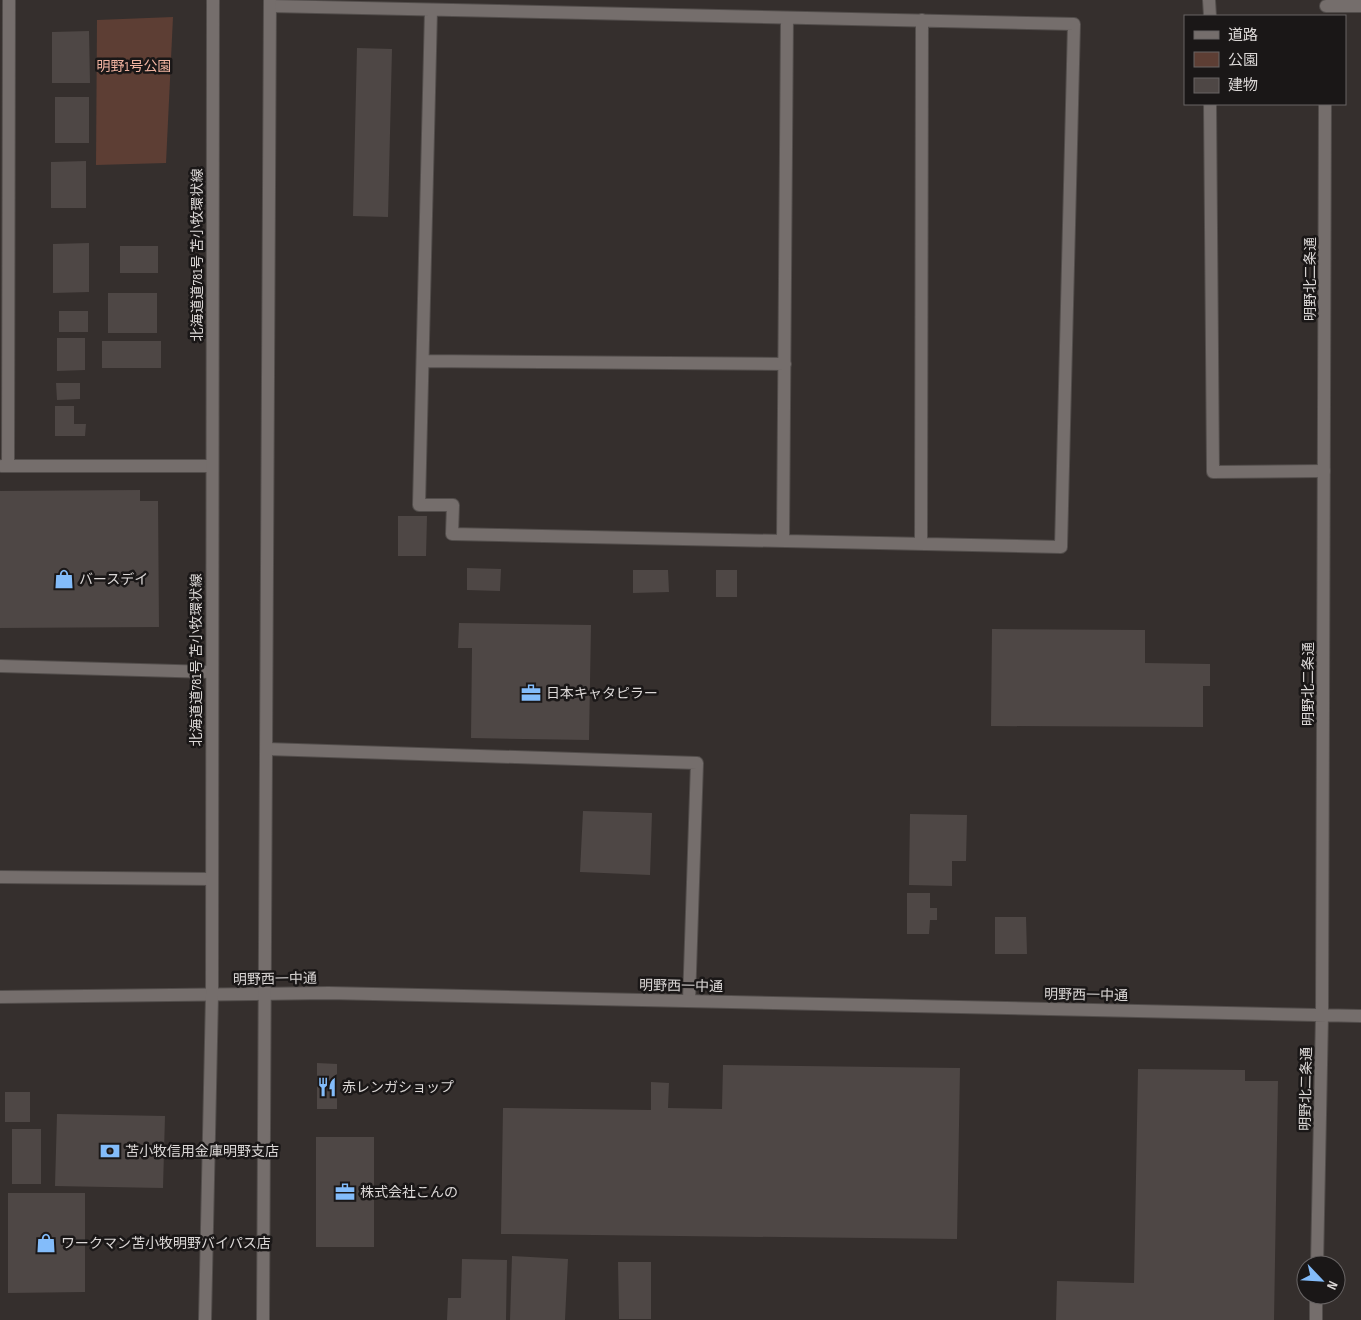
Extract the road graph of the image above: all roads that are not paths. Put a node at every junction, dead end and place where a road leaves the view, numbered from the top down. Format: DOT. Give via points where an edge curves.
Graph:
graph roads {
  1 [pos="9,0"];
  2 [pos="213,0"];
  3 [pos="1209,0"];
  4 [pos="270,3"];
  5 [pos="1361,6"];
  6 [pos="1326,8"];
  7 [pos="431,10"];
  8 [pos="1210,15"];
  9 [pos="787,18"];
  10 [pos="922,20"];
  11 [pos="1210,105"];
  12 [pos="1326,105"];
  13 [pos="423,361"];
  14 [pos="785,364"];
  15 [pos="4,466"];
  16 [pos="212,466"];
  17 [pos="1324,470"];
  18 [pos="783,541"];
  19 [pos="920,544"];
  20 [pos="0,666"];
  21 [pos="211,672"];
  22 [pos="267,749"];
  23 [pos="0,876"];
  24 [pos="211,879"];
  25 [pos="266,993"];
  26 [pos="212,995"];
  27 [pos="0,997"];
  28 [pos="689,1001"];
  29 [pos="1322,1015"];
  30 [pos="1361,1016"];
  31 [pos="1317,1255"];
  32 [pos="1316,1305"];
  33 [pos="205,1320"];
  34 [pos="263,1320"];
  35 [pos="1316,1320"];
  1 -- 15 [label="street"];
  2 -- 16 [label="street, 北海道道781号 苫小牧環状線"];
  3 -- 8 [label="street"];
  4 -- 7 [label="street"];
  4 -- 22 [label="street"];
  5 -- 6 [label="street"];
  7 -- 9 [label="street"];
  7 -- 13 [label="street"];
  9 -- 10 [label="street"];
  9 -- 14 [label="street"];
  10 -- 19 [label="street"];
  10 -- 19 [label="street" via="1074,24 1061,547"];
  11 -- 17 [label="street" via="1213,472"];
  12 -- 17 [label="street, 明野北二条通"];
  13 -- 14 [label="street"];
  13 -- 18 [label="street" via="419,504 453,506 452,534"];
  14 -- 18 [label="street"];
  15 -- 16 [label="street"];
  16 -- 21 [label="street, 北海道道781号 苫小牧環状線"];
  17 -- 29 [label="street, 明野北二条通"];
  18 -- 19 [label="street"];
  20 -- 21 [label="street"];
  21 -- 24 [label="street, 北海道道781号 苫小牧環状線"];
  22 -- 25 [label="street"];
  22 -- 28 [label="street" via="697,763"];
  23 -- 24 [label="street"];
  24 -- 26 [label="street, 北海道道781号 苫小牧環状線"];
  25 -- 26 [label="street, 明野西一中通"];
  25 -- 28 [label="street, 明野西一中通"];
  25 -- 34 [label="street"];
  26 -- 27 [label="street, 明野西一中通"];
  26 -- 33 [label="street, 北海道道781号 苫小牧環状線"];
  28 -- 29 [label="street, 明野西一中通"];
  29 -- 30 [label="street, 明野西一中通"];
  29 -- 31 [label="street, 明野北二条通"];
  32 -- 35 [label="street"];
}
